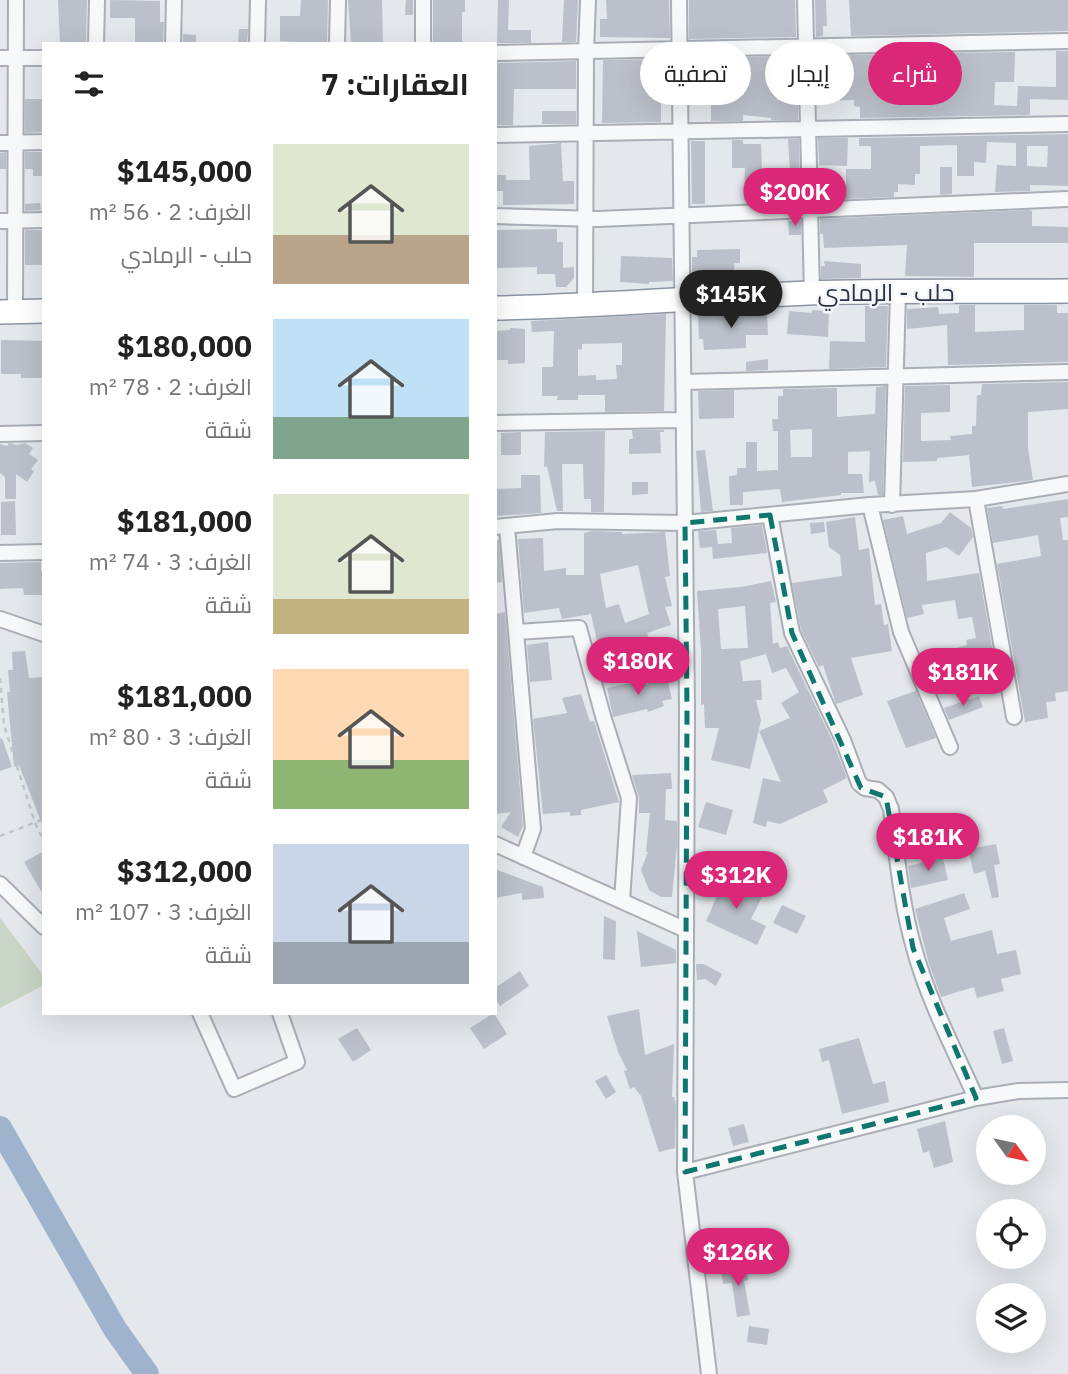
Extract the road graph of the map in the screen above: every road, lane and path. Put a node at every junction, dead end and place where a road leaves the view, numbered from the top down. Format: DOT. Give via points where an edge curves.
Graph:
graph roads {
  1 [pos="16,0"];
  2 [pos="97,0"];
  3 [pos="174,0"];
  4 [pos="258,0"];
  5 [pos="338,0"];
  6 [pos="423,0"];
  7 [pos="588,0"];
  8 [pos="679,0"];
  9 [pos="805,0"];
  10 [pos="1068,41"];
  11 [pos="96,42"];
  12 [pos="173,42"];
  13 [pos="257,42"];
  14 [pos="337,42"];
  15 [pos="423,42"];
  16 [pos="679,42"];
  17 [pos="806,42"];
  18 [pos="854,45"];
  19 [pos="640,50"];
  20 [pos="586,51"];
  21 [pos="497,53"];
  22 [pos="0,58"];
  23 [pos="16,58"];
  24 [pos="42,58"];
  25 [pos="680,105"];
  26 [pos="807,105"];
  27 [pos="1068,124"];
  28 [pos="808,130"];
  29 [pos="681,132"];
  30 [pos="586,134"];
  31 [pos="497,135"];
  32 [pos="42,142"];
  33 [pos="7,143"];
  34 [pos="1068,199"];
  35 [pos="811,210"];
  36 [pos="682,215"];
  37 [pos="497,216"];
  38 [pos="585,219"];
  39 [pos="42,220"];
  40 [pos="7,221"];
  41 [pos="1068,291"];
  42 [pos="812,293"];
  43 [pos="898,293"];
  44 [pos="683,298"];
  45 [pos="585,306"];
  46 [pos="497,308"];
  47 [pos="42,311"];
  48 [pos="7,312"];
  49 [pos="1068,372"];
  50 [pos="895,376"];
  51 [pos="684,382"];
  52 [pos="682,420"];
  53 [pos="497,423"];
  54 [pos="42,433"];
  55 [pos="0,434"];
  56 [pos="1068,484"];
  57 [pos="976,499"];
  58 [pos="870,505"];
  59 [pos="892,505"];
  60 [pos="770,515"];
  61 [pos="684,523"];
  62 [pos="501,527"];
  63 [pos="42,552"];
  64 [pos="0,553"];
  65 [pos="0,619"];
  66 [pos="517,632"];
  67 [pos="42,633"];
  68 [pos="0,678"];
  69 [pos="1014,718"];
  70 [pos="950,747"];
  71 [pos="42,820"];
  72 [pos="35,823"];
  73 [pos="0,836"];
  74 [pos="42,837"];
  75 [pos="497,845"];
  76 [pos="523,857"];
  77 [pos="0,884"];
  78 [pos="622,901"];
  79 [pos="42,925"];
  80 [pos="686,930"];
  81 [pos="201,1015"];
  82 [pos="281,1015"];
  83 [pos="1068,1090"];
  84 [pos="976,1098"];
  85 [pos="685,1172"];
  86 [pos="709,1374"];
  1 -- 23 [label="street"];
  2 -- 11 [label="street"];
  3 -- 12 [label="street"];
  4 -- 13 [label="street"];
  5 -- 14 [label="street"];
  6 -- 15 [label="street"];
  7 -- 20 [label="street"];
  8 -- 16 [label="street"];
  9 -- 17 [label="street"];
  10 -- 18 [label="street"];
  19 -- 20 [label="street"];
  20 -- 21 [label="street"];
  20 -- 30 [label="street"];
  22 -- 23 [label="street"];
  23 -- 24 [label="street"];
  23 -- 33 [label="street"];
  25 -- 29 [label="street"];
  26 -- 28 [label="street"];
  27 -- 28 [label="street"];
  28 -- 29 [label="street"];
  28 -- 35 [label="street"];
  29 -- 30 [label="street"];
  29 -- 36 [label="street"];
  30 -- 31 [label="street"];
  30 -- 38 [label="street"];
  32 -- 33 [label="street"];
  33 -- 40 [label="street"];
  34 -- 35 [label="street"];
  35 -- 36 [label="street"];
  35 -- 42 [label="street"];
  36 -- 38 [label="street"];
  36 -- 44 [label="street"];
  37 -- 38 [label="street"];
  38 -- 45 [label="street"];
  39 -- 40 [label="street"];
  40 -- 48 [label="street"];
  41 -- 43 [label="highway, حلب - الرمادي"];
  42 -- 43 [label="highway, حلب - الرمادي"];
  42 -- 44 [label="highway, حلب - الرمادي"];
  43 -- 50 [label="street"];
  44 -- 45 [label="highway, حلب - الرمادي"];
  44 -- 51 [label="street"];
  45 -- 46 [label="highway, حلب - الرمادي"];
  47 -- 48 [label="highway"];
  49 -- 50 [label="street"];
  50 -- 51 [label="street"];
  50 -- 59 [label="street"];
  51 -- 52 [label="street"];
  52 -- 53 [label="street"];
  52 -- 61 [label="street"];
  54 -- 55 [label="street"];
  56 -- 57 [label="street"];
  57 -- 59 [label="street"];
  57 -- 69 [label="street"];
  58 -- 59 [label="street"];
  58 -- 60 [label="street"];
  58 -- 70 [label="street" via="901,632"];
  60 -- 61 [label="street"];
  60 -- 84 [label="street" via="792,633 859,783 878,790 891,809 902,897 914,948"];
  61 -- 62 [label="street" via="558,521"];
  61 -- 80 [label="street"];
  62 -- 66 [label="street"];
  63 -- 64 [label="street"];
  65 -- 67 [label="street"];
  66 -- 76 [label="street" via="533,829"];
  66 -- 78 [label="street" via="579,628 629,798"];
  68 -- 72 [label="path" via="4,725"];
  71 -- 72 [label="path"];
  72 -- 73 [label="path"];
  72 -- 74 [label="path"];
  75 -- 76 [label="street"];
  76 -- 78 [label="street"];
  77 -- 79 [label="street"];
  78 -- 80 [label="street"];
  80 -- 85 [label="street"];
  81 -- 82 [label="street" via="234,1088 297,1062"];
  83 -- 84 [label="street"];
  84 -- 85 [label="street"];
  85 -- 86 [label="street"];
}
